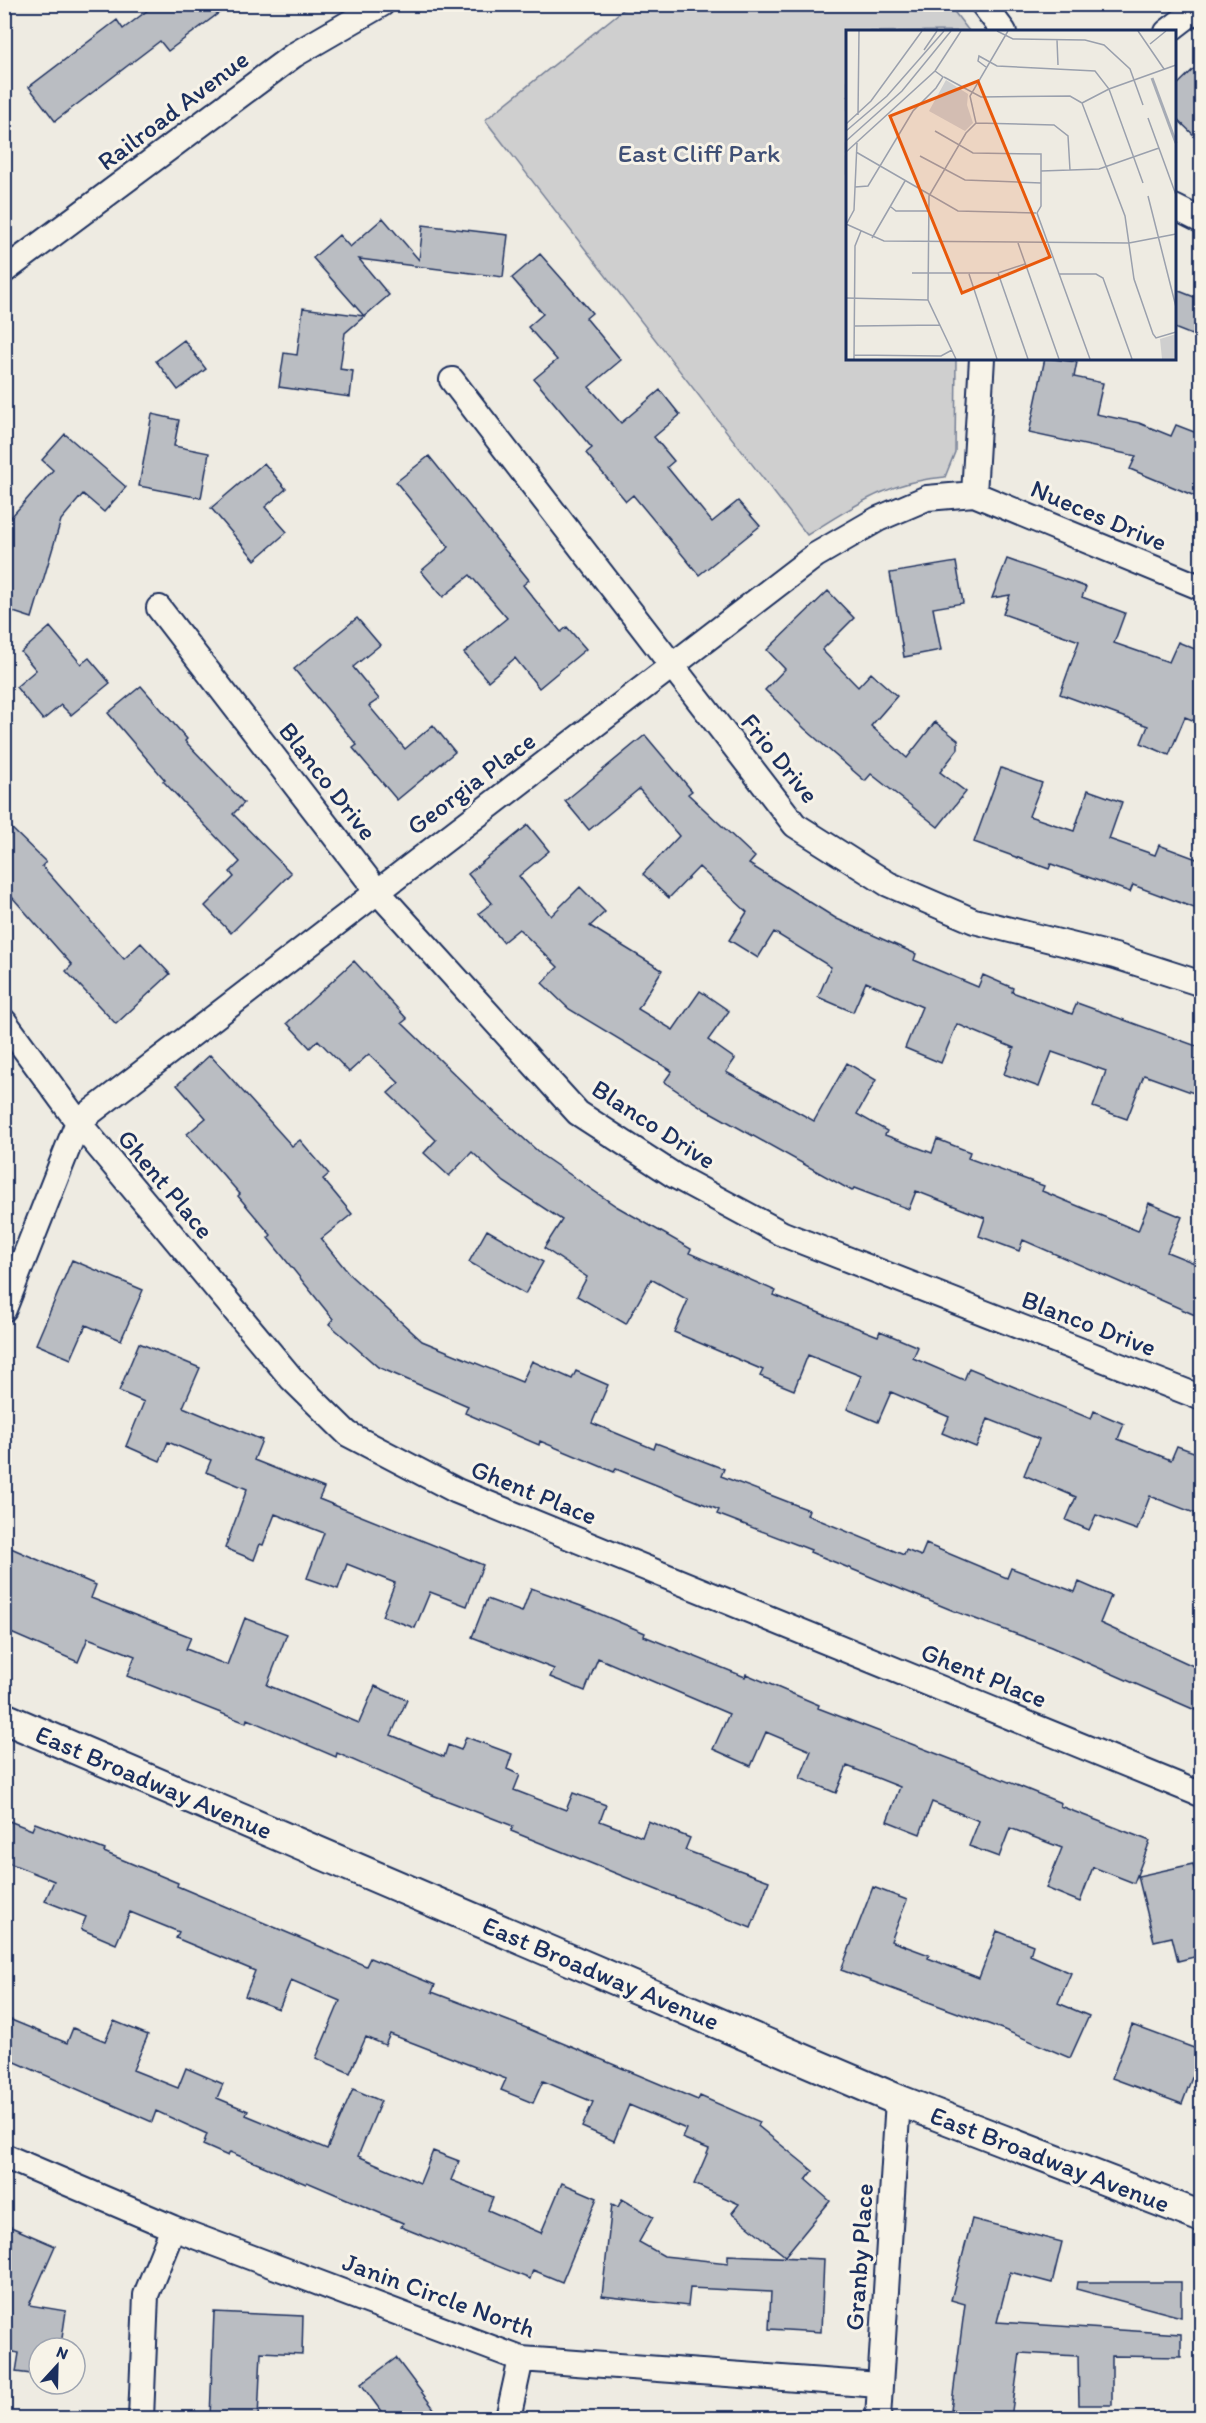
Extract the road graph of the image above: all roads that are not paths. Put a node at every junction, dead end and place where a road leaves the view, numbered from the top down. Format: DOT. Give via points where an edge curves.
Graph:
graph roads {
  1 [pos="382,4"];
  2 [pos="983,4"];
  3 [pos="1202,5"];
  4 [pos="1002,30"];
  5 [pos="1170,30"];
  6 [pos="1176,208"];
  7 [pos="1202,221"];
  8 [pos="4,271"];
  9 [pos="982,360"];
  10 [pos="452,380"];
  11 [pos="974,494"];
  12 [pos="1202,588"];
  13 [pos="159,608"];
  14 [pos="671,666"];
  15 [pos="377,891"];
  16 [pos="1202,984"];
  17 [pos="4,1021"];
  18 [pos="78,1122"];
  19 [pos="6,1303"];
  20 [pos="1202,1398"];
  21 [pos="4,1718"];
  22 [pos="1202,1795"];
  23 [pos="898,2100"];
  24 [pos="4,2156"];
  25 [pos="1202,2217"];
  26 [pos="173,2228"];
  27 [pos="521,2359"];
  28 [pos="879,2385"];
  29 [pos="141,2418"];
  30 [pos="508,2418"];
  31 [pos="878,2418"];
  1 -- 8 [label="street, Railroad Avenue" via="294,54"];
  2 -- 4 [label="street"];
  3 -- 5 [label="street"];
  6 -- 7 [label="street"];
  9 -- 11 [label="street"];
  10 -- 14 [label="street, Frio Drive"];
  11 -- 12 [label="street, Nueces Drive"];
  11 -- 14 [label="street, Georgia Place" via="927,498 878,519 816,555"];
  13 -- 15 [label="street, Blanco Drive"];
  14 -- 15 [label="street, Georgia Place"];
  14 -- 16 [label="street, Frio Drive" via="795,825 888,884 974,921 1115,956"];
  15 -- 18 [label="street, Georgia Place"];
  15 -- 20 [label="street, Blanco Drive" via="578,1113 675,1176 783,1234"];
  17 -- 18 [label="street, Ghent Place"];
  18 -- 19 [label="street"];
  18 -- 22 [label="street, Ghent Place" via="291,1379 348,1434 457,1491"];
  21 -- 23 [label="street, East Broadway Avenue"];
  23 -- 25 [label="street, East Broadway Avenue"];
  23 -- 28 [label="street, Granby Place"];
  24 -- 26 [label="street, Janin Circle North"];
  26 -- 27 [label="street, Janin Circle North"];
  26 -- 29 [label="street" via="146,2295"];
  27 -- 28 [label="street, Janin Circle North"];
  27 -- 30 [label="street"];
  28 -- 31 [label="street, Granby Place"];
}
